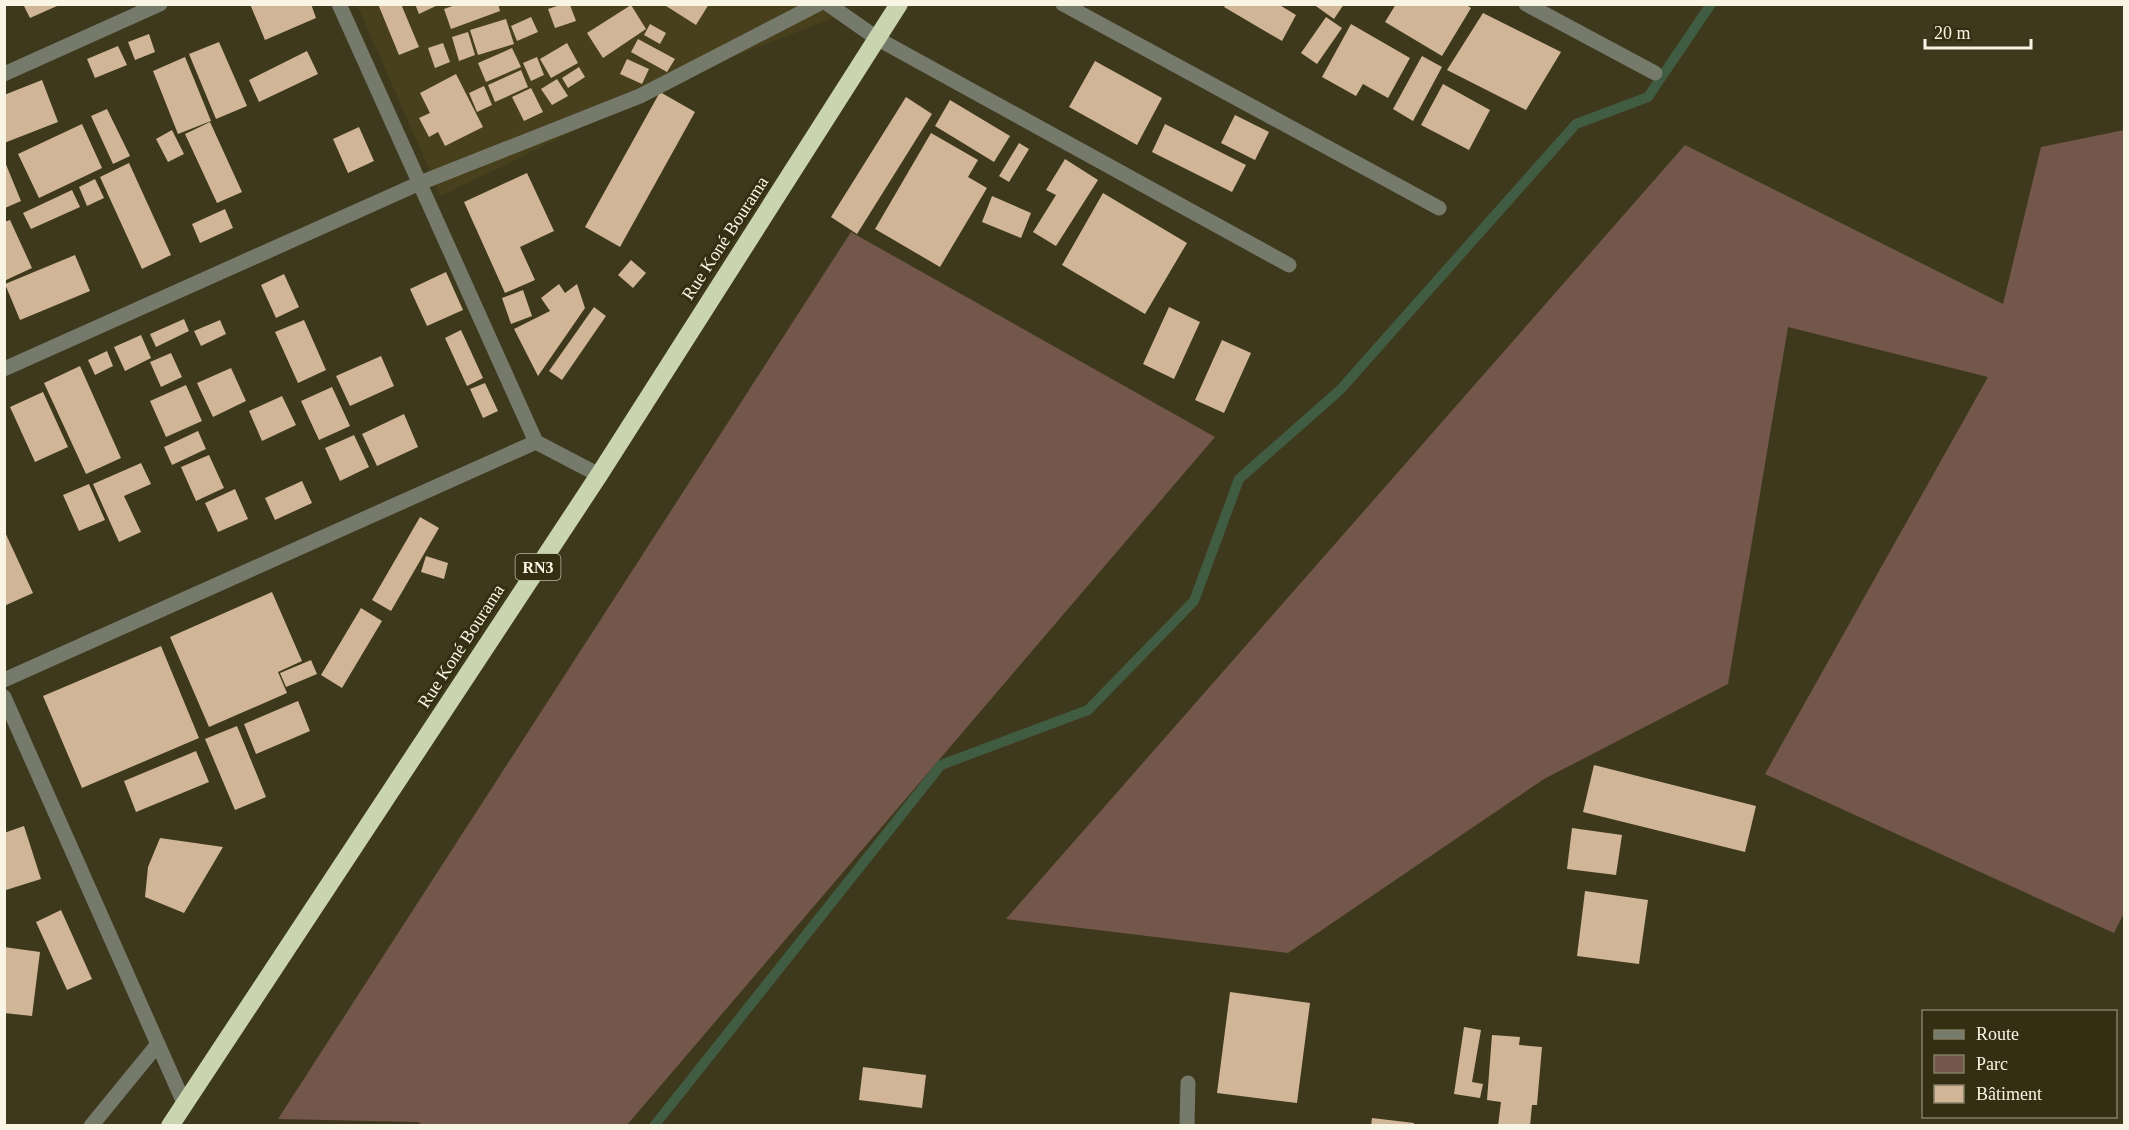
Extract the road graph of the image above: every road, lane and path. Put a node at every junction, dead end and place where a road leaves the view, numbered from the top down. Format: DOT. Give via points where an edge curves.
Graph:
graph roads {
  1 [pos="160,4"];
  2 [pos="339,4"];
  3 [pos="818,4"];
  4 [pos="828,4"];
  5 [pos="899,4"];
  6 [pos="1063,4"];
  7 [pos="1526,4"];
  8 [pos="878,39"];
  9 [pos="1655,73"];
  10 [pos="4,74"];
  11 [pos="420,183"];
  12 [pos="1439,208"];
  13 [pos="1289,265"];
  14 [pos="4,369"];
  15 [pos="536,441"];
  16 [pos="599,475"];
  17 [pos="4,680"];
  18 [pos="4,697"];
  19 [pos="158,1044"];
  20 [pos="1188,1083"];
  21 [pos="184,1103"];
  22 [pos="91,1125"];
  23 [pos="170,1125"];
  24 [pos="1187,1125"];
  1 -- 10 [label="street"];
  2 -- 11 [label="street"];
  3 -- 11 [label="street" via="640,96"];
  4 -- 8 [label="street"];
  5 -- 8 [label="highway, Rue Koné Bourama / RN3"];
  6 -- 12 [label="street"];
  7 -- 9 [label="street"];
  8 -- 13 [label="street"];
  8 -- 16 [label="highway, Rue Koné Bourama / RN3"];
  11 -- 14 [label="street"];
  11 -- 15 [label="street"];
  15 -- 16 [label="street"];
  15 -- 17 [label="street"];
  16 -- 21 [label="highway, Rue Koné Bourama / RN3"];
  18 -- 19 [label="street"];
  19 -- 21 [label="street"];
  19 -- 22 [label="street"];
  20 -- 24 [label="street"];
  21 -- 23 [label="highway, Rue Koné Bourama / RN3"];
}
